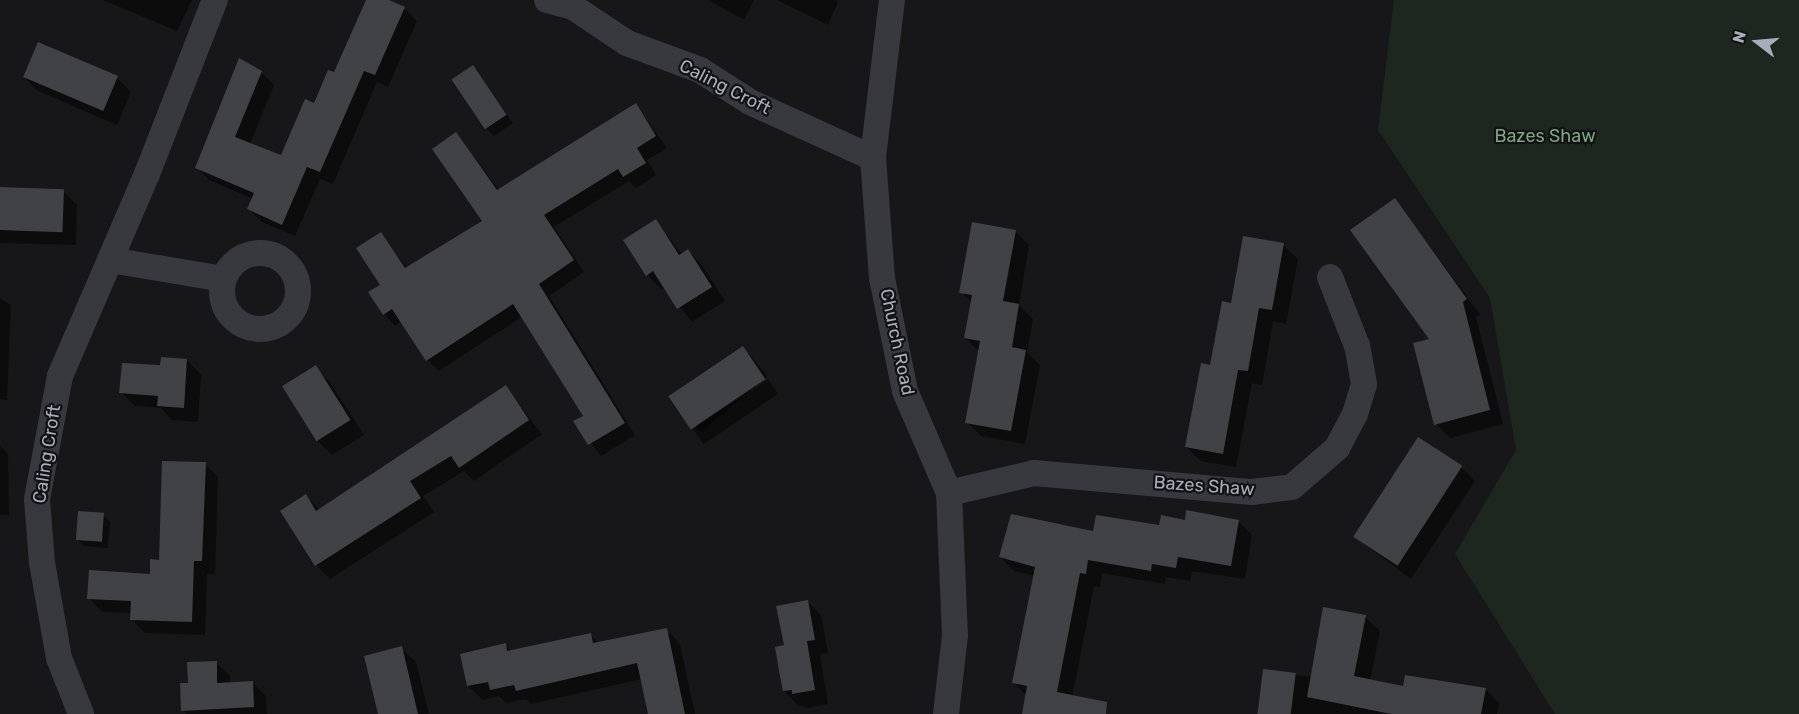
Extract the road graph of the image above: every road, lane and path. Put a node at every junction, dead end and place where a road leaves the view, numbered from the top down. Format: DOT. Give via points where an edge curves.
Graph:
graph roads {
  1 [pos="215,0"];
  2 [pos="547,0"];
  3 [pos="892,0"];
  4 [pos="873,158"];
  5 [pos="110,260"];
  6 [pos="1330,277"];
  7 [pos="223,279"];
  8 [pos="948,493"];
  9 [pos="81,714"];
  10 [pos="946,714"];
  1 -- 5 [label="street, Caling Croft"];
  2 -- 4 [label="street, Caling Croft" via="573,7 627,43 700,70 750,102"];
  3 -- 4 [label="street, Church Road"];
  4 -- 8 [label="street, Church Road" via="882,278 905,391"];
  5 -- 7 [label="street"];
  5 -- 9 [label="street, Caling Croft" via="60,376 37,499 42,562 59,658"];
  6 -- 8 [label="street, Bazes Shaw" via="1357,346 1364,384 1338,448 1292,487 1252,492 1034,473"];
  8 -- 10 [label="street, Church Road" via="955,635"];
}
